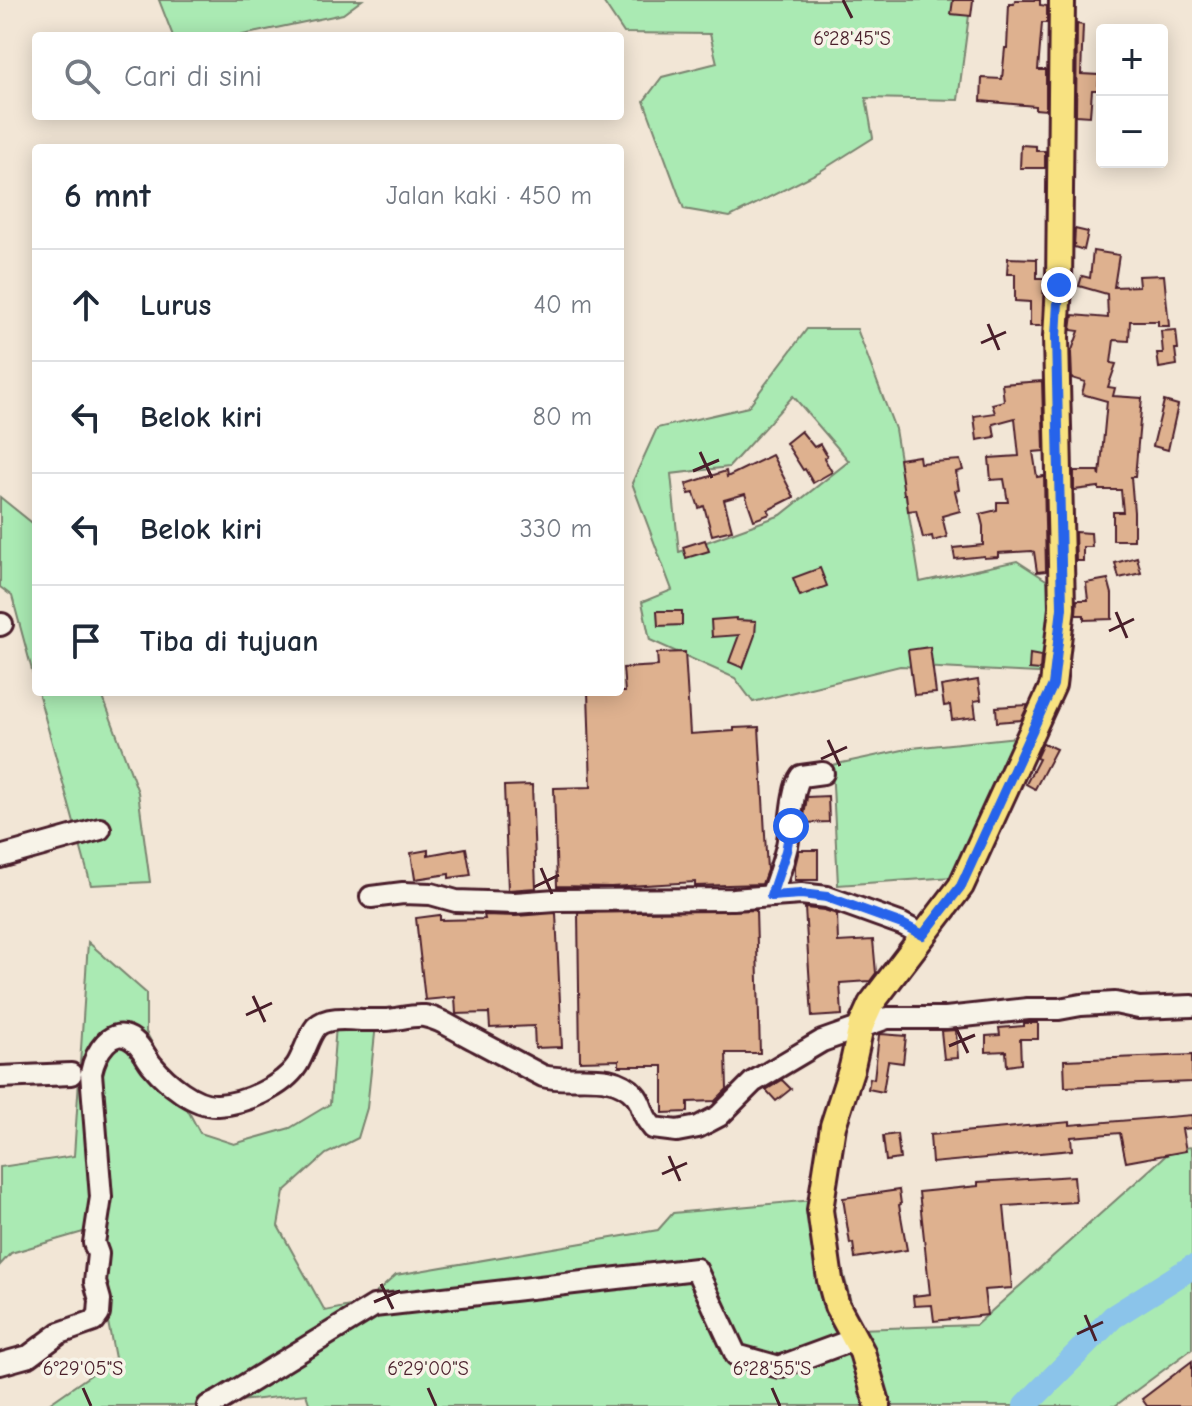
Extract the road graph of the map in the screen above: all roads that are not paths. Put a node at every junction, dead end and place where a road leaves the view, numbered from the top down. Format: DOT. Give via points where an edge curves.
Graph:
graph roads {
  1 [pos="1062,0"];
  2 [pos="823,773"];
  3 [pos="100,829"];
  4 [pos="0,857"];
  5 [pos="771,896"];
  6 [pos="371,897"];
  7 [pos="923,935"];
  8 [pos="1192,1006"];
  9 [pos="861,1026"];
  10 [pos="71,1074"];
  11 [pos="0,1077"];
  12 [pos="858,1346"];
  13 [pos="0,1364"];
  14 [pos="208,1406"];
  15 [pos="878,1406"];
  1 -- 7 [label="main road" via="1056,337 1062,608 1057,659 1045,706 961,886"];
  2 -- 5 [label="street" via="801,776 795,783 786,851"];
  3 -- 4 [label="street"];
  5 -- 6 [label="street" via="515,903 456,901 431,894"];
  5 -- 7 [label="street" via="827,897"];
  7 -- 9 [label="main road" via="871,1004"];
  8 -- 9 [label="street" via="1081,1005 887,1018"];
  9 -- 12 [label="main road" via="833,1126 820,1210 837,1306"];
  9 -- 13 [label="street" via="822,1041 753,1082 719,1116 677,1131 653,1128 637,1096 621,1084 543,1076 423,1016 325,1022 288,1077 256,1096 212,1106 189,1097 163,1076 131,1038 110,1038 91,1073 101,1197 94,1243 99,1314 29,1356"];
  10 -- 11 [label="street"];
  12 -- 14 [label="street" via="779,1367 736,1355 696,1269 374,1306"];
  12 -- 15 [label="main road"];
}
